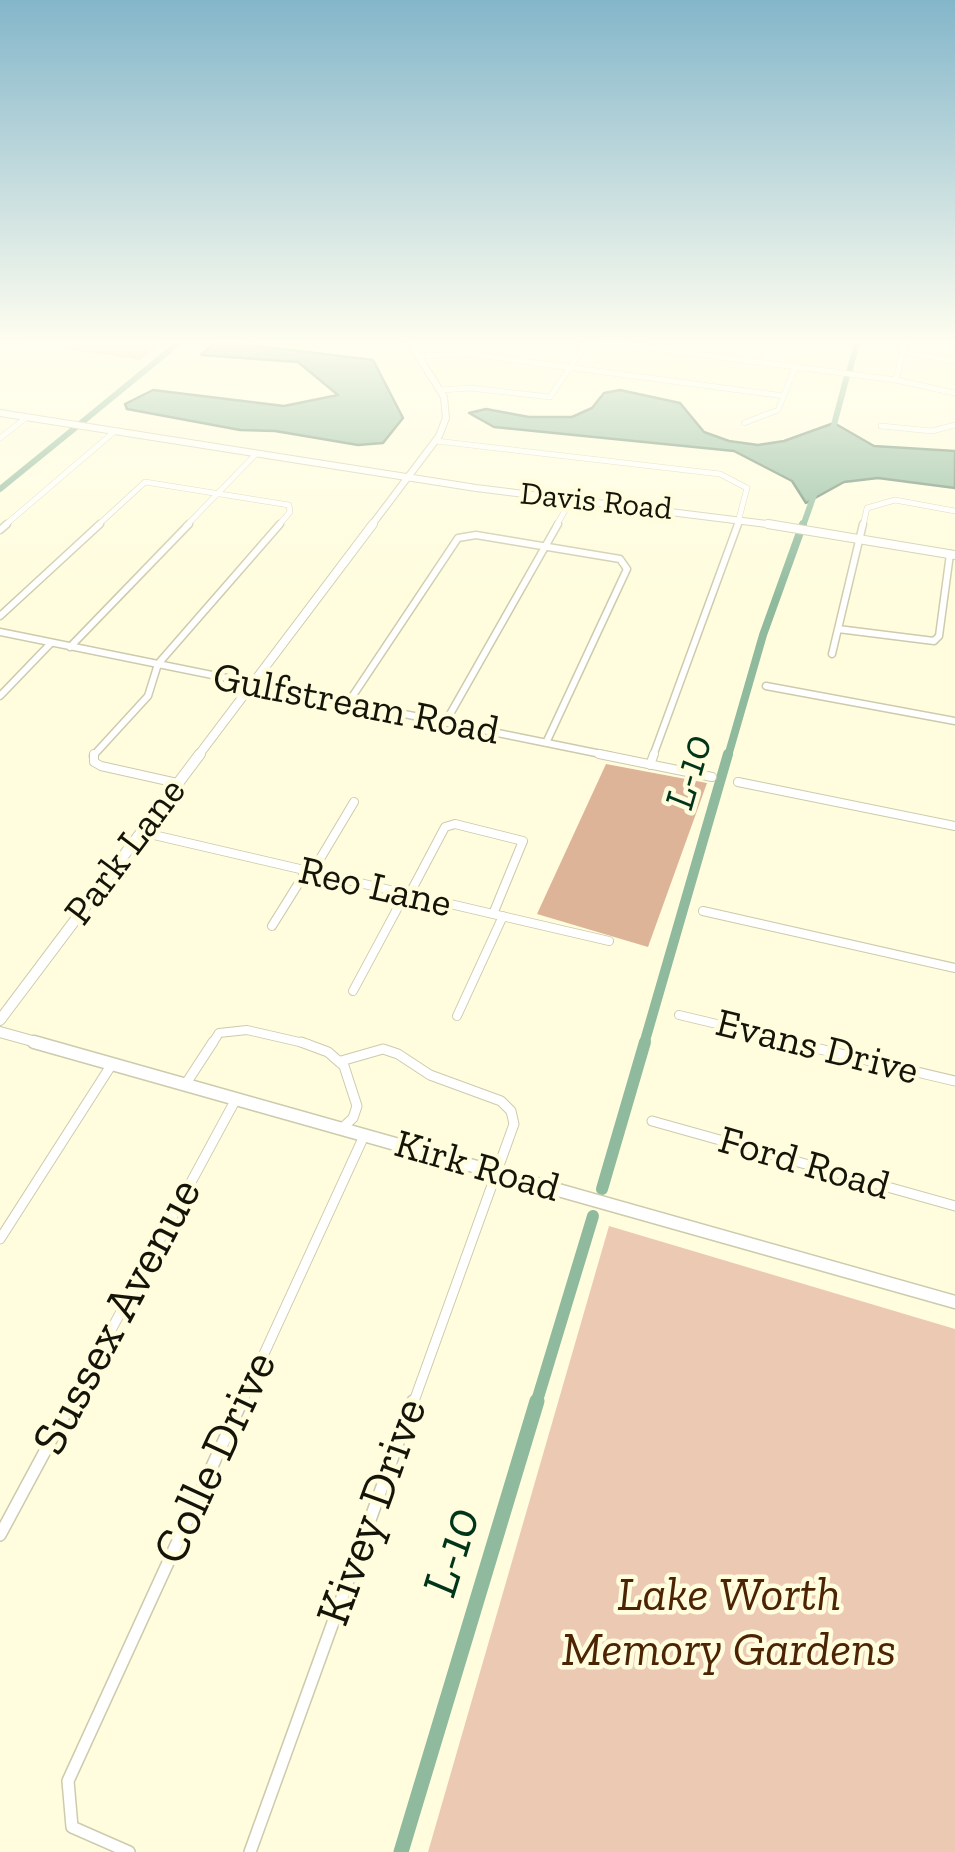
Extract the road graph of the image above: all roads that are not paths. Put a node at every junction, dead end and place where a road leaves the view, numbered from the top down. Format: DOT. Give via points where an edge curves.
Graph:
graph roads {
  1 [pos="93,427"];
  2 [pos="442,427"];
  3 [pos="896,427"];
  4 [pos="944,427"];
  5 [pos="115,431"];
  6 [pos="436,441"];
  7 [pos="256,454"];
  8 [pos="408,478"];
  9 [pos="220,492"];
  10 [pos="570,500"];
  11 [pos="955,510"];
  12 [pos="740,519"];
  13 [pos="0,530"];
  14 [pos="859,538"];
  15 [pos="545,546"];
  16 [pos="952,555"];
  17 [pos="0,616"];
  18 [pos="838,629"];
  19 [pos="0,632"];
  20 [pos="51,643"];
  21 [pos="70,647"];
  22 [pos="832,654"];
  23 [pos="158,664"];
  24 [pos="251,684"];
  25 [pos="766,686"];
  26 [pos="0,696"];
  27 [pos="348,703"];
  28 [pos="955,721"];
  29 [pos="445,723"];
  30 [pos="546,743"];
  31 [pos="650,764"];
  32 [pos="712,777"];
  33 [pos="738,782"];
  34 [pos="178,783"];
  35 [pos="354,802"];
  36 [pos="955,826"];
  37 [pos="141,832"];
  38 [pos="308,873"];
  39 [pos="406,896"];
  40 [pos="704,911"];
  41 [pos="498,915"];
  42 [pos="272,926"];
  43 [pos="609,941"];
  44 [pos="955,968"];
  45 [pos="353,991"];
  46 [pos="678,1014"];
  47 [pos="456,1016"];
  48 [pos="0,1020"];
  49 [pos="0,1032"];
  50 [pos="341,1061"];
  51 [pos="112,1064"];
  52 [pos="955,1081"];
  53 [pos="185,1085"];
  54 [pos="236,1099"];
  55 [pos="652,1122"];
  56 [pos="341,1129"];
  57 [pos="364,1136"];
  58 [pos="497,1173"];
  59 [pos="955,1206"];
  60 [pos="0,1240"];
  61 [pos="955,1302"];
  62 [pos="0,1536"];
  63 [pos="130,1852"];
  64 [pos="250,1852"];
  1 -- 5 [label="street, Davis Road"];
  2 -- 6 [label="street"];
  3 -- 4 [label="street"];
  5 -- 7 [label="street, Davis Road"];
  5 -- 13 [label="street"];
  6 -- 8 [label="street, Park Lane"];
  6 -- 12 [label="street" via="725,475 748,490"];
  7 -- 8 [label="street, Davis Road"];
  7 -- 9 [label="street"];
  8 -- 10 [label="street, Davis Road"];
  8 -- 24 [label="street, Park Lane"];
  9 -- 17 [label="street" via="141,484"];
  9 -- 21 [label="street"];
  9 -- 23 [label="street" via="286,503 291,510"];
  10 -- 12 [label="street, Davis Road"];
  10 -- 15 [label="street"];
  11 -- 14 [label="street" via="878,502 866,510"];
  12 -- 14 [label="street, Davis Road"];
  12 -- 31 [label="street"];
  14 -- 16 [label="street, Davis Road"];
  14 -- 18 [label="street"];
  15 -- 27 [label="street" via="476,534 458,538"];
  15 -- 29 [label="street"];
  15 -- 30 [label="street" via="627,566"];
  16 -- 18 [label="street" via="934,641"];
  18 -- 22 [label="street"];
  19 -- 20 [label="street, Gulfstream Road"];
  20 -- 21 [label="street, Gulfstream Road"];
  20 -- 26 [label="street"];
  21 -- 23 [label="street, Gulfstream Road"];
  23 -- 24 [label="street, Gulfstream Road"];
  23 -- 34 [label="street" via="148,696 92,759"];
  24 -- 27 [label="street, Gulfstream Road"];
  24 -- 34 [label="street, Park Lane"];
  25 -- 28 [label="street"];
  27 -- 29 [label="street, Gulfstream Road"];
  29 -- 30 [label="street, Gulfstream Road"];
  30 -- 31 [label="street, Gulfstream Road"];
  31 -- 32 [label="street, Gulfstream Road"];
  33 -- 36 [label="street"];
  34 -- 37 [label="street, Park Lane"];
  35 -- 38 [label="street"];
  37 -- 38 [label="street, Reo Lane"];
  37 -- 48 [label="street, Park Lane"];
  38 -- 39 [label="street, Reo Lane"];
  38 -- 42 [label="street"];
  39 -- 41 [label="street, Reo Lane"];
  39 -- 41 [label="street" via="446,827 455,824 524,841"];
  39 -- 45 [label="street"];
  40 -- 44 [label="street"];
  41 -- 43 [label="street, Reo Lane"];
  41 -- 47 [label="street"];
  46 -- 52 [label="street, Evans Drive"];
  49 -- 51 [label="street, Kirk Road"];
  50 -- 53 [label="street" via="303,1042 255,1030 226,1031 210,1042"];
  50 -- 56 [label="street" via="357,1106"];
  50 -- 58 [label="street, Kivey Drive" via="383,1050 501,1102 514,1124"];
  51 -- 53 [label="street, Kirk Road"];
  51 -- 60 [label="street"];
  53 -- 54 [label="street, Kirk Road"];
  54 -- 56 [label="street, Kirk Road"];
  54 -- 62 [label="street, Sussex Avenue"];
  55 -- 59 [label="street, Ford Road"];
  56 -- 57 [label="street, Kirk Road"];
  57 -- 58 [label="street, Kirk Road"];
  57 -- 63 [label="street, Colle Drive" via="68,1781 72,1827"];
  58 -- 61 [label="street, Kirk Road"];
  58 -- 64 [label="street, Kivey Drive"];
}
